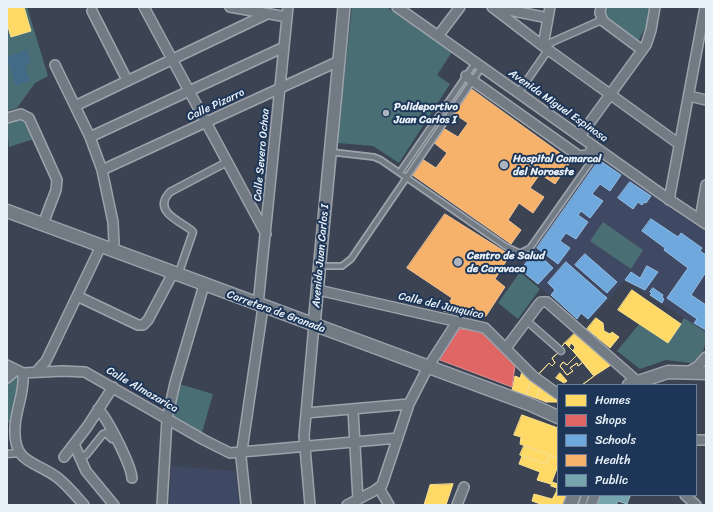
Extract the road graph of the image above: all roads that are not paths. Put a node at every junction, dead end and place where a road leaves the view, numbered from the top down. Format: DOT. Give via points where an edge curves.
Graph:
graph roads {
  1 [pos="144,7"];
  2 [pos="230,7"];
  3 [pos="288,7"];
  4 [pos="344,7"];
  5 [pos="397,7"];
  6 [pos="460,7"];
  7 [pos="493,7"];
  8 [pos="550,7"];
  9 [pos="601,7"];
  10 [pos="655,7"];
  11 [pos="705,7"];
  12 [pos="92,11"];
  13 [pos="267,14"];
  14 [pos="287,17"];
  15 [pos="548,18"];
  16 [pos="602,20"];
  17 [pos="438,36"];
  18 [pos="284,47"];
  19 [pos="545,48"];
  20 [pos="642,50"];
  21 [pos="172,60"];
  22 [pos="339,61"];
  23 [pos="55,65"];
  24 [pos="479,65"];
  25 [pos="469,79"];
  26 [pos="127,80"];
  27 [pos="280,89"];
  28 [pos="189,92"];
  29 [pos="519,92"];
  30 [pos="610,93"];
  31 [pos="688,96"];
  32 [pos="706,100"];
  33 [pos="75,106"];
  34 [pos="7,118"];
  35 [pos="205,123"];
  36 [pos="580,136"];
  37 [pos="90,137"];
  38 [pos="679,144"];
  39 [pos="596,148"];
  40 [pos="330,152"];
  41 [pos="227,162"];
  42 [pos="102,170"];
  43 [pos="400,172"];
  44 [pos="407,177"];
  45 [pos="706,185"];
  46 [pos="669,200"];
  47 [pos="7,211"];
  48 [pos="703,222"];
  49 [pos="43,224"];
  50 [pos="266,234"];
  51 [pos="106,248"];
  52 [pos="320,266"];
  53 [pos="176,274"];
  54 [pos="204,285"];
  55 [pos="318,290"];
  56 [pos="77,296"];
  57 [pos="261,306"];
  58 [pos="527,321"];
  59 [pos="457,322"];
  60 [pos="314,326"];
  61 [pos="506,348"];
  62 [pos="561,351"];
  63 [pos="705,359"];
  64 [pos="7,365"];
  65 [pos="428,367"];
  66 [pos="19,372"];
  67 [pos="36,372"];
  68 [pos="688,372"];
  69 [pos="706,373"];
  70 [pos="7,378"];
  71 [pos="633,383"];
  72 [pos="113,387"];
  73 [pos="557,393"];
  74 [pos="409,404"];
  75 [pos="98,409"];
  76 [pos="353,409"];
  77 [pos="552,411"];
  78 [pos="306,412"];
  79 [pos="167,419"];
  80 [pos="114,437"];
  81 [pos="398,438"];
  82 [pos="355,442"];
  83 [pos="74,444"];
  84 [pos="304,446"];
  85 [pos="18,452"];
  86 [pos="242,453"];
  87 [pos="7,454"];
  88 [pos="64,457"];
  89 [pos="80,459"];
  90 [pos="132,478"];
  91 [pos="464,487"];
  92 [pos="379,488"];
  93 [pos="686,496"];
  94 [pos="358,500"];
  95 [pos="84,505"];
  96 [pos="114,505"];
  97 [pos="162,505"];
  98 [pos="246,505"];
  99 [pos="310,505"];
  100 [pos="347,505"];
  101 [pos="389,505"];
  102 [pos="457,505"];
  103 [pos="696,505"];
  1 -- 21 [label="street"];
  2 -- 13 [label="street"];
  3 -- 14 [label="street, Calle Severo Ochoa"];
  4 -- 22 [label="street, Avenida Juan Carlos I"];
  5 -- 17 [label="street, Avenida Miguel Espinosa"];
  6 -- 17 [label="street"];
  7 -- 15 [label="street"];
  7 -- 19 [label="street"];
  8 -- 15 [label="street"];
  9 -- 16 [label="street"];
  10 -- 20 [label="street" via="650,35"];
  11 -- 31 [label="street"];
  12 -- 26 [label="street"];
  13 -- 14 [label="street"];
  13 -- 21 [label="street"];
  14 -- 18 [label="street, Calle Severo Ochoa"];
  15 -- 19 [label="street"];
  16 -- 19 [label="street"];
  16 -- 20 [label="street"];
  17 -- 24 [label="street, Avenida Miguel Espinosa"];
  18 -- 27 [label="street, Calle Severo Ochoa"];
  18 -- 28 [label="street"];
  19 -- 29 [label="street"];
  19 -- 30 [label="street"];
  20 -- 30 [label="street"];
  21 -- 26 [label="street"];
  21 -- 28 [label="street"];
  22 -- 27 [label="street, Calle Pizarro"];
  22 -- 40 [label="street, Avenida Juan Carlos I"];
  23 -- 33 [label="street"];
  24 -- 25 [label="lane"];
  24 -- 25 [label="lane"];
  24 -- 29 [label="street, Avenida Miguel Espinosa"];
  25 -- 39 [label="street" via="579,156 588,155"];
  25 -- 43 [label="lane"];
  25 -- 44 [label="lane"];
  26 -- 33 [label="street"];
  27 -- 35 [label="street, Calle Pizarro"];
  27 -- 50 [label="street, Calle Severo Ochoa"];
  28 -- 35 [label="street"];
  28 -- 37 [label="street"];
  29 -- 36 [label="street, Avenida Miguel Espinosa"];
  30 -- 36 [label="street"];
  30 -- 38 [label="street"];
  31 -- 32 [label="street"];
  31 -- 38 [label="street"];
  33 -- 37 [label="street"];
  34 -- 49 [label="street" via="21,114 30,118 56,176 56,190"];
  35 -- 41 [label="street"];
  35 -- 42 [label="street, Calle Pizarro"];
  36 -- 39 [label="street, Avenida Miguel Espinosa"];
  37 -- 42 [label="street"];
  38 -- 46 [label="street"];
  39 -- 44 [label="lane" via="525,252 511,250"];
  39 -- 46 [label="street, Avenida Miguel Espinosa"];
  40 -- 43 [label="lane" via="374,157"];
  40 -- 52 [label="street, Avenida Juan Carlos I"];
  41 -- 50 [label="street"];
  41 -- 53 [label="street" via="170,192 166,198 171,218 193,232"];
  42 -- 51 [label="street" via="113,222 114,242"];
  43 -- 44 [label="lane"];
  44 -- 52 [label="lane" via="348,263 334,267"];
  45 -- 48 [label="street"];
  46 -- 48 [label="street, Avenida Miguel Espinosa"];
  47 -- 49 [label="main road, Carretera de Granada"];
  49 -- 51 [label="main road, Carretera de Granada"];
  50 -- 57 [label="street, Calle Severo Ochoa"];
  51 -- 53 [label="main road, Carretera de Granada"];
  51 -- 56 [label="street"];
  52 -- 55 [label="street, Avenida Juan Carlos I"];
  53 -- 54 [label="main road, Carretera de Granada"];
  53 -- 56 [label="street" via="144,324 138,325"];
  54 -- 57 [label="main road, Carretera de Granada"];
  54 -- 79 [label="street"];
  55 -- 59 [label="street, Calle del Junquico"];
  55 -- 60 [label="street, Avenida Juan Carlos I"];
  56 -- 67 [label="street" via="46,361"];
  57 -- 60 [label="main road, Carretera de Granada"];
  57 -- 86 [label="street, Calle Severo Ochoa"];
  58 -- 61 [label="street"];
  58 -- 62 [label="street"];
  58 -- 71 [label="street" via="541,302 547,302"];
  59 -- 61 [label="street, Calle del Junquico" via="485,328"];
  59 -- 65 [label="street"];
  60 -- 65 [label="main road, Carretera de Granada"];
  60 -- 78 [label="street, Avenida Juan Carlos I"];
  61 -- 73 [label="street, Calle del Junquico" via="533,376"];
  63 -- 68 [label="street"];
  63 -- 69 [label="street" via="703,366"];
  64 -- 66 [label="street"];
  65 -- 74 [label="street"];
  65 -- 77 [label="main road, Carretera de Granada"];
  66 -- 67 [label="street, Calle Almazarica"];
  66 -- 70 [label="street"];
  66 -- 85 [label="street" via="24,386 15,427"];
  67 -- 72 [label="street, Calle Almazarica" via="84,372"];
  68 -- 69 [label="main road"];
  68 -- 71 [label="main road" via="668,372"];
  72 -- 75 [label="street"];
  72 -- 79 [label="street, Calle Almazarica"];
  74 -- 76 [label="street"];
  74 -- 81 [label="street"];
  75 -- 80 [label="street" via="107,419"];
  75 -- 83 [label="street"];
  76 -- 78 [label="street"];
  76 -- 82 [label="street"];
  78 -- 84 [label="street, Avenida Juan Carlos I"];
  79 -- 86 [label="street, Calle Almazarica" via="225,451"];
  79 -- 97 [label="street"];
  80 -- 89 [label="street" via="112,439 106,433 103,434"];
  80 -- 90 [label="street" via="129,464"];
  81 -- 82 [label="street, Calle Almazarica"];
  81 -- 92 [label="street" via="384,481"];
  82 -- 84 [label="street, Calle Almazarica"];
  82 -- 94 [label="street"];
  83 -- 88 [label="street"];
  83 -- 89 [label="street"];
  84 -- 86 [label="street, Calle Almazarica"];
  84 -- 99 [label="street, Avenida Juan Carlos I"];
  85 -- 87 [label="street"];
  85 -- 95 [label="street" via="28,462 58,478"];
  86 -- 98 [label="street, Calle Severo Ochoa" via="241,467"];
  89 -- 96 [label="street" via="97,487"];
  91 -- 102 [label="street"];
  92 -- 94 [label="street"];
  92 -- 101 [label="street"];
  93 -- 103 [label="street"];
  94 -- 100 [label="street"];
}
